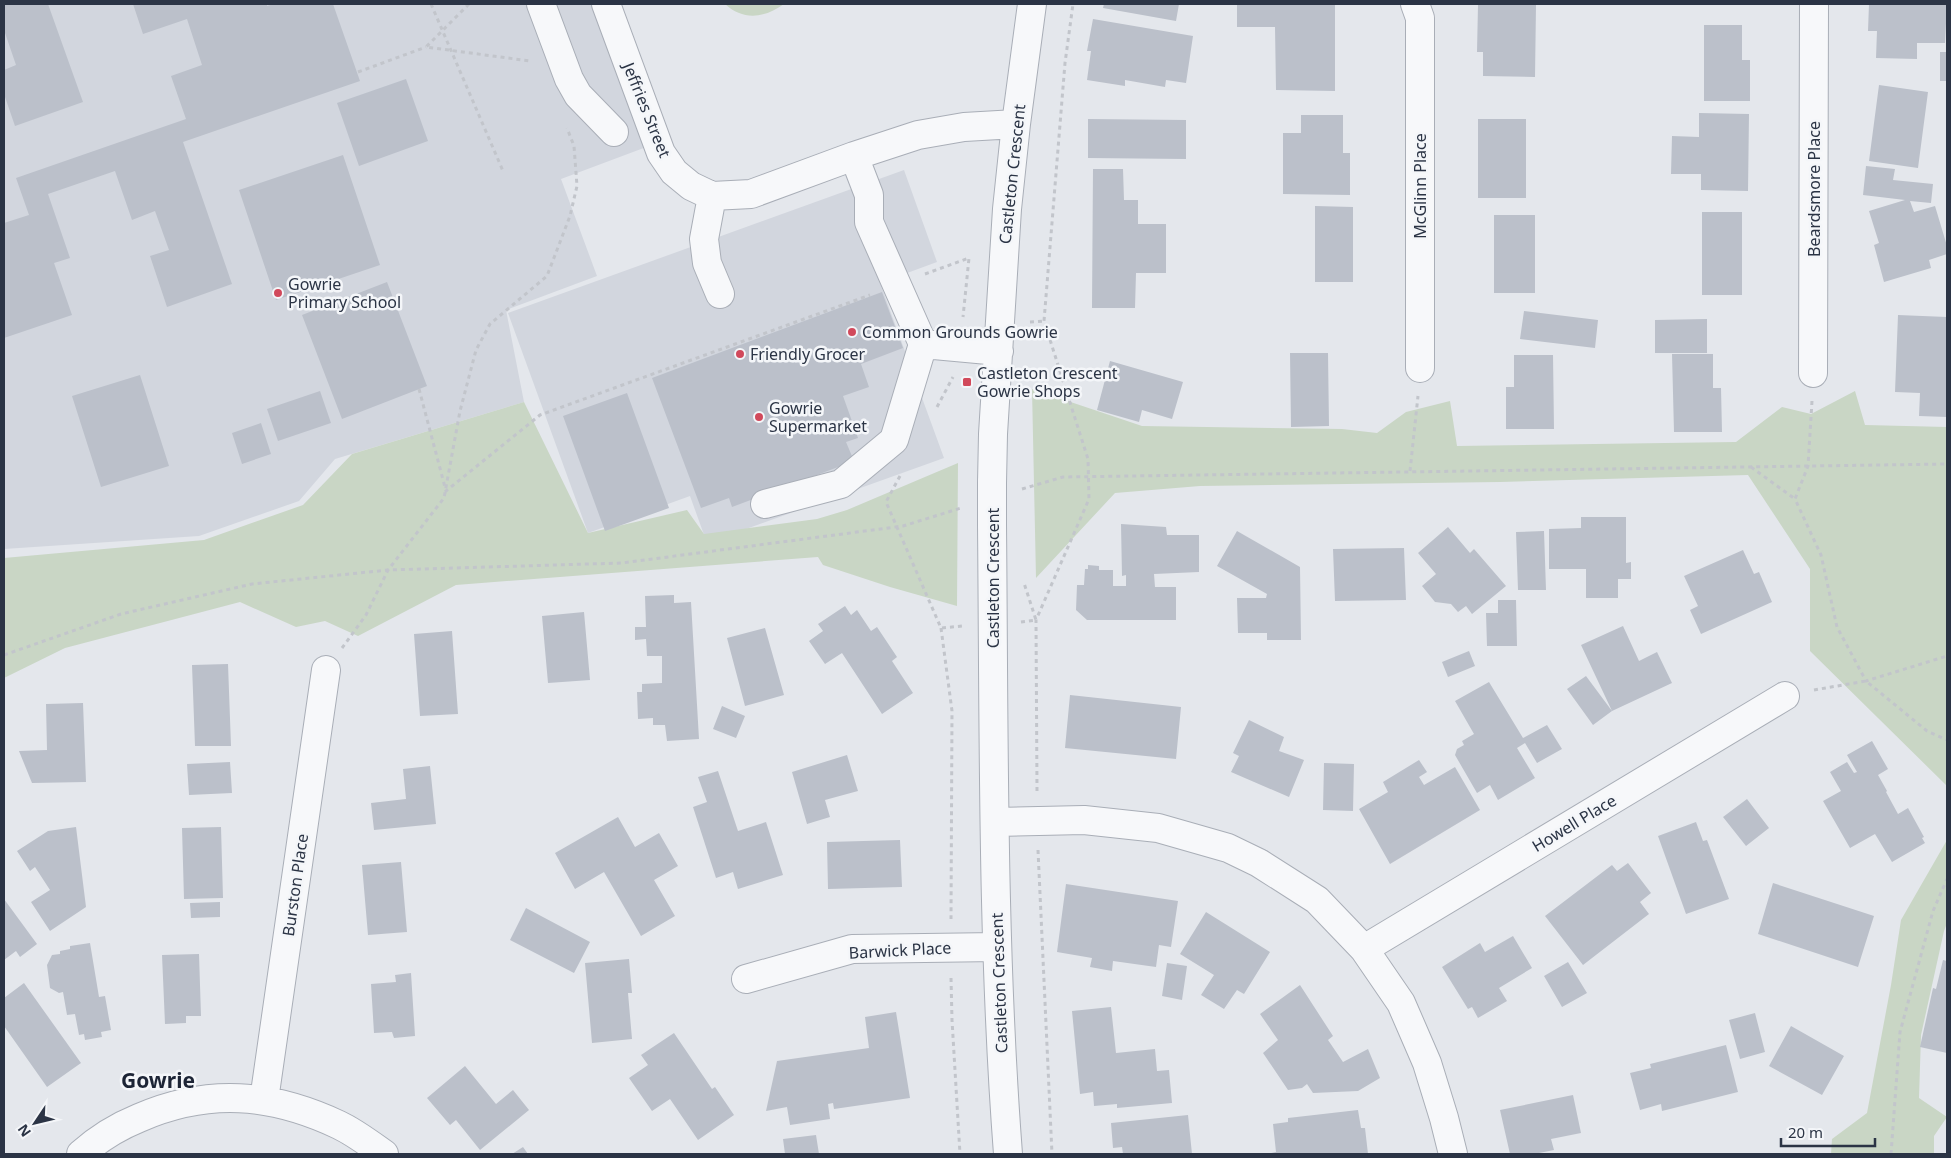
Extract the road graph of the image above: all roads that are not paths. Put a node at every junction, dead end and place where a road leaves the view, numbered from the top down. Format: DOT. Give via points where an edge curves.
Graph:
graph roads {
  1 [pos="541,4"];
  2 [pos="606,4"];
  3 [pos="1032,4"];
  4 [pos="1415,4"];
  5 [pos="1814,4"];
  6 [pos="1016,124"];
  7 [pos="614,132"];
  8 [pos="854,156"];
  9 [pos="712,196"];
  10 [pos="720,294"];
  11 [pos="923,344"];
  12 [pos="999,351"];
  13 [pos="1420,368"];
  14 [pos="1813,373"];
  15 [pos="765,504"];
  16 [pos="326,670"];
  17 [pos="1784,696"];
  18 [pos="995,822"];
  19 [pos="997,946"];
  20 [pos="1364,949"];
  21 [pos="746,979"];
  22 [pos="264,1100"];
  23 [pos="81,1154"];
  24 [pos="384,1154"];
  25 [pos="1008,1154"];
  26 [pos="1453,1154"];
  1 -- 7 [label="street" via="569,80 578,95"];
  2 -- 9 [label="street, Jeffries Street" via="661,153 674,172 691,186"];
  3 -- 6 [label="street, Castleton Crescent"];
  4 -- 13 [label="street, McGlinn Place" via="1420,18"];
  5 -- 14 [label="street, Beardsmore Place"];
  6 -- 8 [label="street, Jeffries Street" via="964,127 918,135"];
  6 -- 12 [label="street, Castleton Crescent" via="1007,209"];
  8 -- 9 [label="street, Jeffries Street" via="751,194"];
  8 -- 11 [label="street" via="868,195 869,222"];
  9 -- 10 [label="street" via="704,239 707,263"];
  11 -- 12 [label="street"];
  11 -- 15 [label="street" via="894,440 841,484"];
  12 -- 18 [label="street, Castleton Crescent, bridge" via="1004,487 992,524"];
  16 -- 22 [label="street, Burston Place"];
  17 -- 20 [label="street, Howell Place"];
  18 -- 19 [label="street, Castleton Crescent"];
  18 -- 20 [label="street" via="1084,820 1158,828 1228,848 1260,862 1317,900"];
  19 -- 21 [label="street, Barwick Place" via="852,949"];
  19 -- 25 [label="street, Castleton Crescent"];
  20 -- 26 [label="street" via="1401,1003 1427,1063"];
  22 -- 23 [label="street" via="215,1097 165,1107 116,1128"];
  22 -- 24 [label="street" via="291,1106 340,1125"];
}
